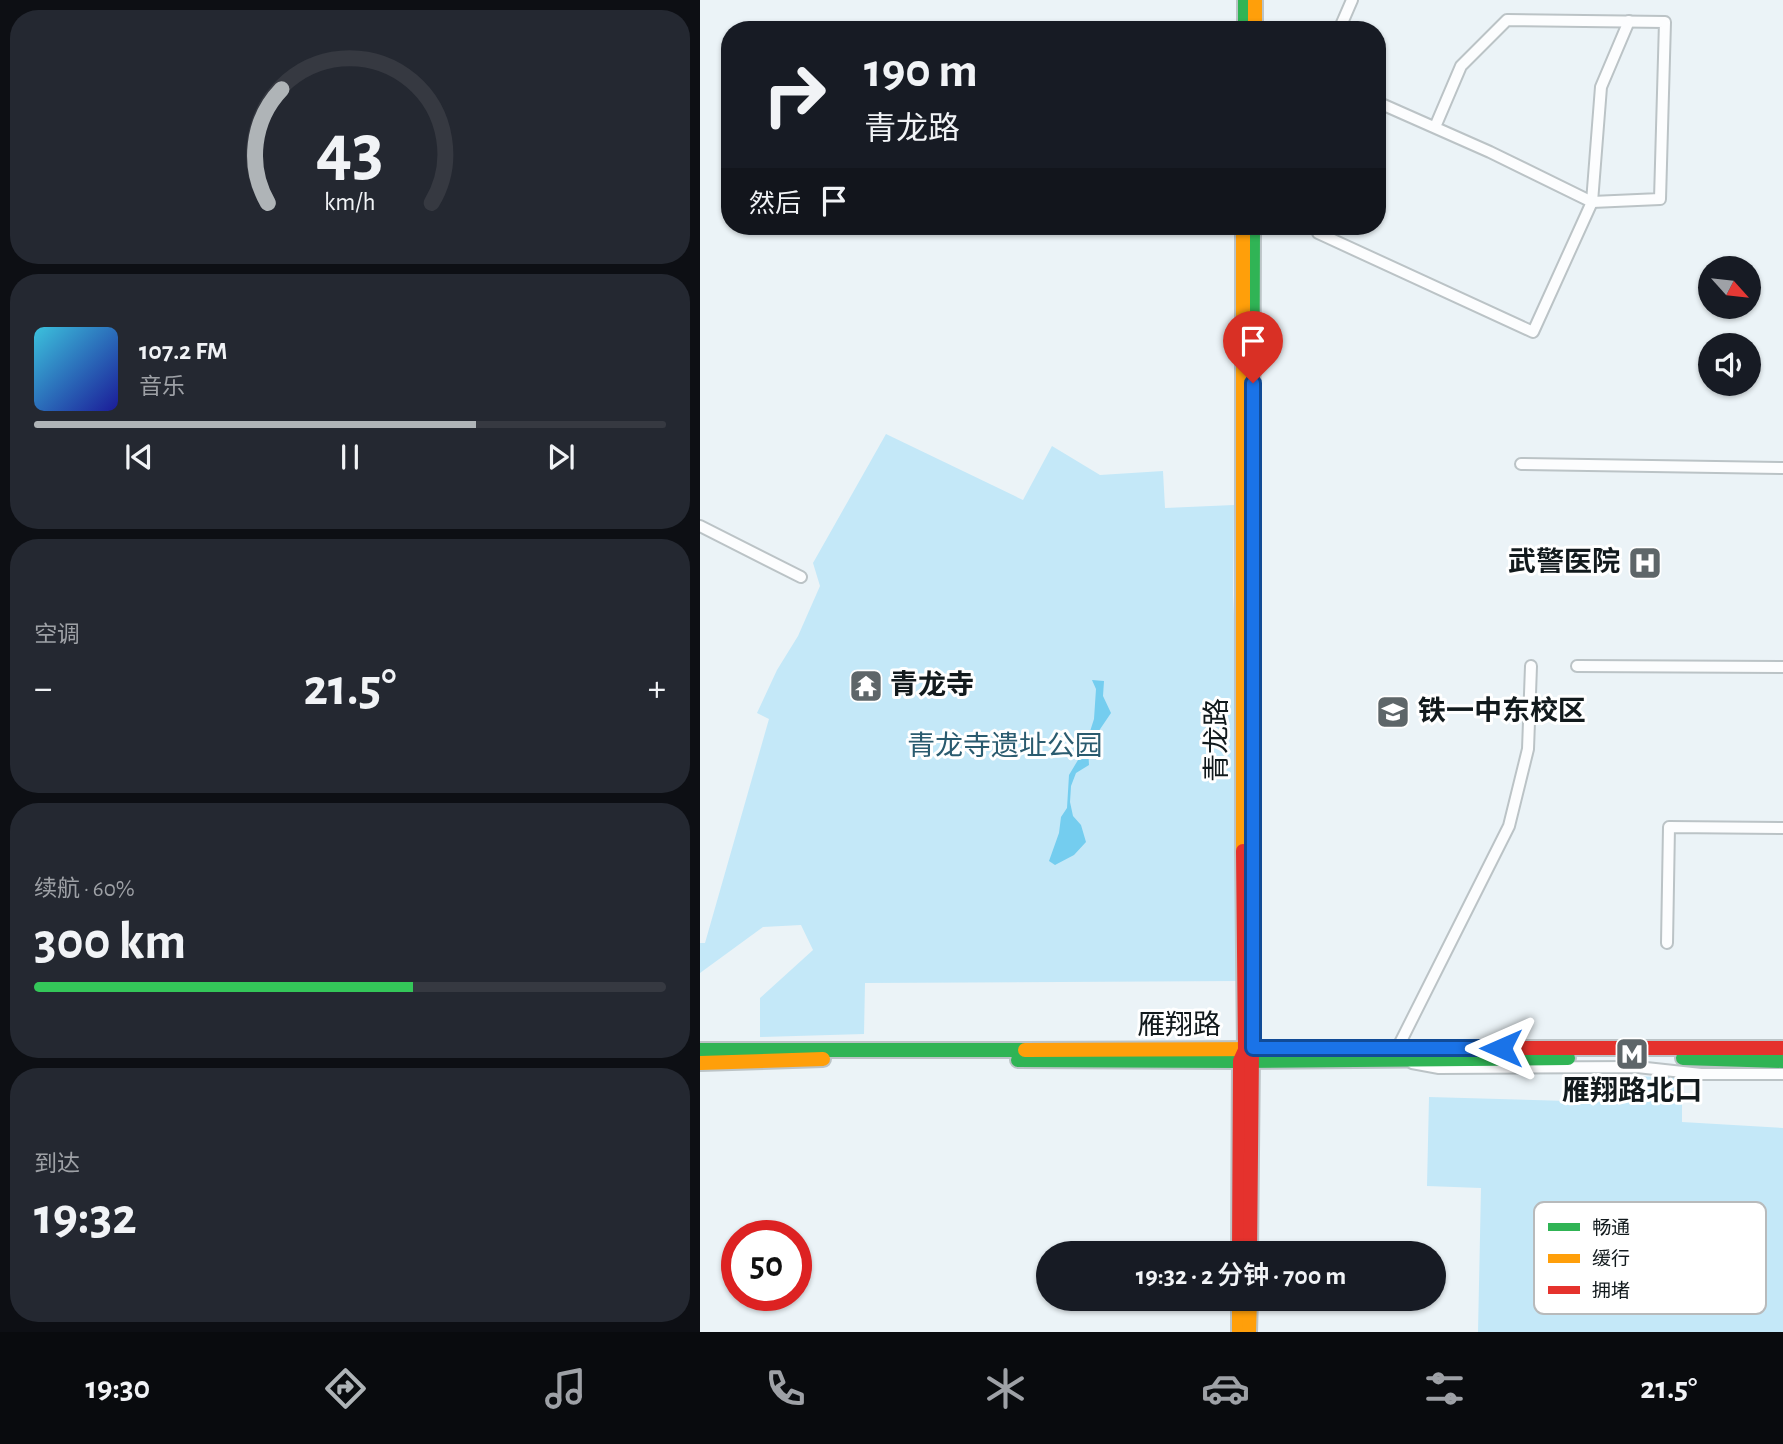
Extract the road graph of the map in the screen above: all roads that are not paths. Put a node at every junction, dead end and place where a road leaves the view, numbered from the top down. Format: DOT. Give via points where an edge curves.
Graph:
graph roads {
  1 [pos="1245,0"];
  2 [pos="1255,0"];
  3 [pos="1352,0"];
  4 [pos="1245,21"];
  5 [pos="1255,21"];
  6 [pos="1343,21"];
  7 [pos="1629,21"];
  8 [pos="1386,106"];
  9 [pos="1435,127"];
  10 [pos="1592,202"];
  11 [pos="1243,235"];
  12 [pos="1254,235"];
  13 [pos="1322,235"];
  14 [pos="1521,464"];
  15 [pos="1783,468"];
  16 [pos="700,526"];
  17 [pos="801,577"];
  18 [pos="1531,666"];
  19 [pos="1577,666"];
  20 [pos="1783,667"];
  21 [pos="1783,828"];
  22 [pos="1667,943"];
  23 [pos="1783,1048"];
  24 [pos="700,1050"];
  25 [pos="1396,1054"];
  26 [pos="1247,1055"];
  27 [pos="1783,1061"];
  28 [pos="700,1063"];
  29 [pos="1783,1074"];
  30 [pos="1240,1241"];
  31 [pos="1250,1241"];
  32 [pos="1239,1311"];
  33 [pos="1250,1311"];
  34 [pos="1239,1332"];
  35 [pos="1249,1332"];
  1 -- 4 [label="street"];
  2 -- 5 [label="street"];
  3 -- 6 [label="street"];
  7 -- 9 [label="street" via="1507,20 1461,66"];
  7 -- 10 [label="street" via="1601,87"];
  7 -- 10 [label="street" via="1665,22 1660,199"];
  8 -- 9 [label="street"];
  9 -- 10 [label="street"];
  10 -- 13 [label="street" via="1533,332"];
  11 -- 26 [label="street, 青龙路"];
  12 -- 26 [label="street, 青龙路"];
  14 -- 15 [label="street"];
  16 -- 17 [label="street"];
  18 -- 25 [label="street" via="1528,749 1509,826"];
  19 -- 20 [label="street"];
  21 -- 22 [label="street" via="1669,827"];
  23 -- 25 [label="street, 雁翔路"];
  24 -- 26 [label="street, 雁翔路"];
  25 -- 26 [label="street, 雁翔路"];
  25 -- 27 [label="street, 雁翔路"];
  25 -- 29 [label="street" via="1439,1068 1637,1067 1701,1074"];
  26 -- 28 [label="street, 雁翔路"];
  26 -- 30 [label="street, 青龙路"];
  26 -- 31 [label="street, 青龙路"];
  32 -- 34 [label="street"];
  33 -- 35 [label="street"];
}
